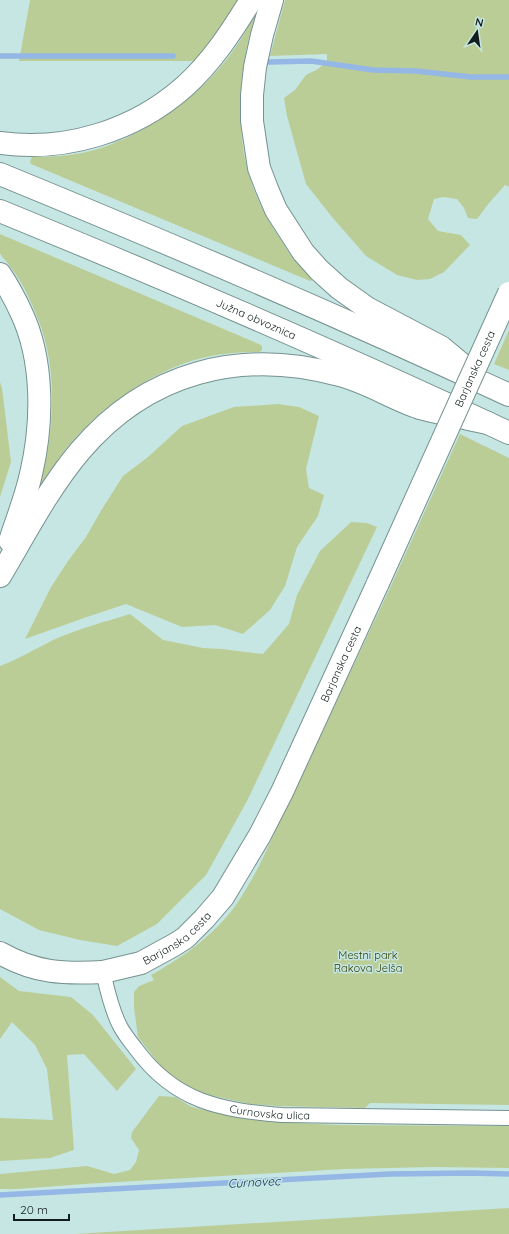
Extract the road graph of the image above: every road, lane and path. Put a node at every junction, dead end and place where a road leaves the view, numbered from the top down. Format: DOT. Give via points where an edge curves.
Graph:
graph roads {
  1 [pos="251,0"];
  2 [pos="272,0"];
  3 [pos="0,143"];
  4 [pos="0,174"];
  5 [pos="0,211"];
  6 [pos="0,274"];
  7 [pos="509,293"];
  8 [pos="484,384"];
  9 [pos="509,395"];
  10 [pos="488,423"];
  11 [pos="509,433"];
  12 [pos="0,574"];
  13 [pos="0,953"];
  14 [pos="103,972"];
  15 [pos="509,1118"];
  1 -- 3 [label="main road" via="227,39 202,70 162,104 134,121 84,139 54,145"];
  2 -- 8 [label="main road" via="255,67 252,121 259,168 276,210 303,252 339,288 367,308 441,347"];
  4 -- 8 [label="main road" via="261,284"];
  5 -- 10 [label="main road, Južna obvoznica" via="216,301"];
  6 -- 12 [label="main road" via="22,312 30,336 37,368 39,394 35,456"];
  7 -- 14 [label="main road, Barjanska cesta, bridge" via="282,792 223,897 204,919 174,945 141,963"];
  8 -- 9 [label="main road"];
  10 -- 11 [label="main road, Južna obvoznica"];
  10 -- 12 [label="main road" via="418,408 340,375 289,366 235,365 181,378 138,400 116,415 98,432 61,476"];
  13 -- 14 [label="main road, Barjanska cesta" via="21,964 53,972"];
  14 -- 15 [label="street, Curnovska ulica" via="119,1025 140,1055 163,1079 191,1097 231,1109 282,1115"];
}
